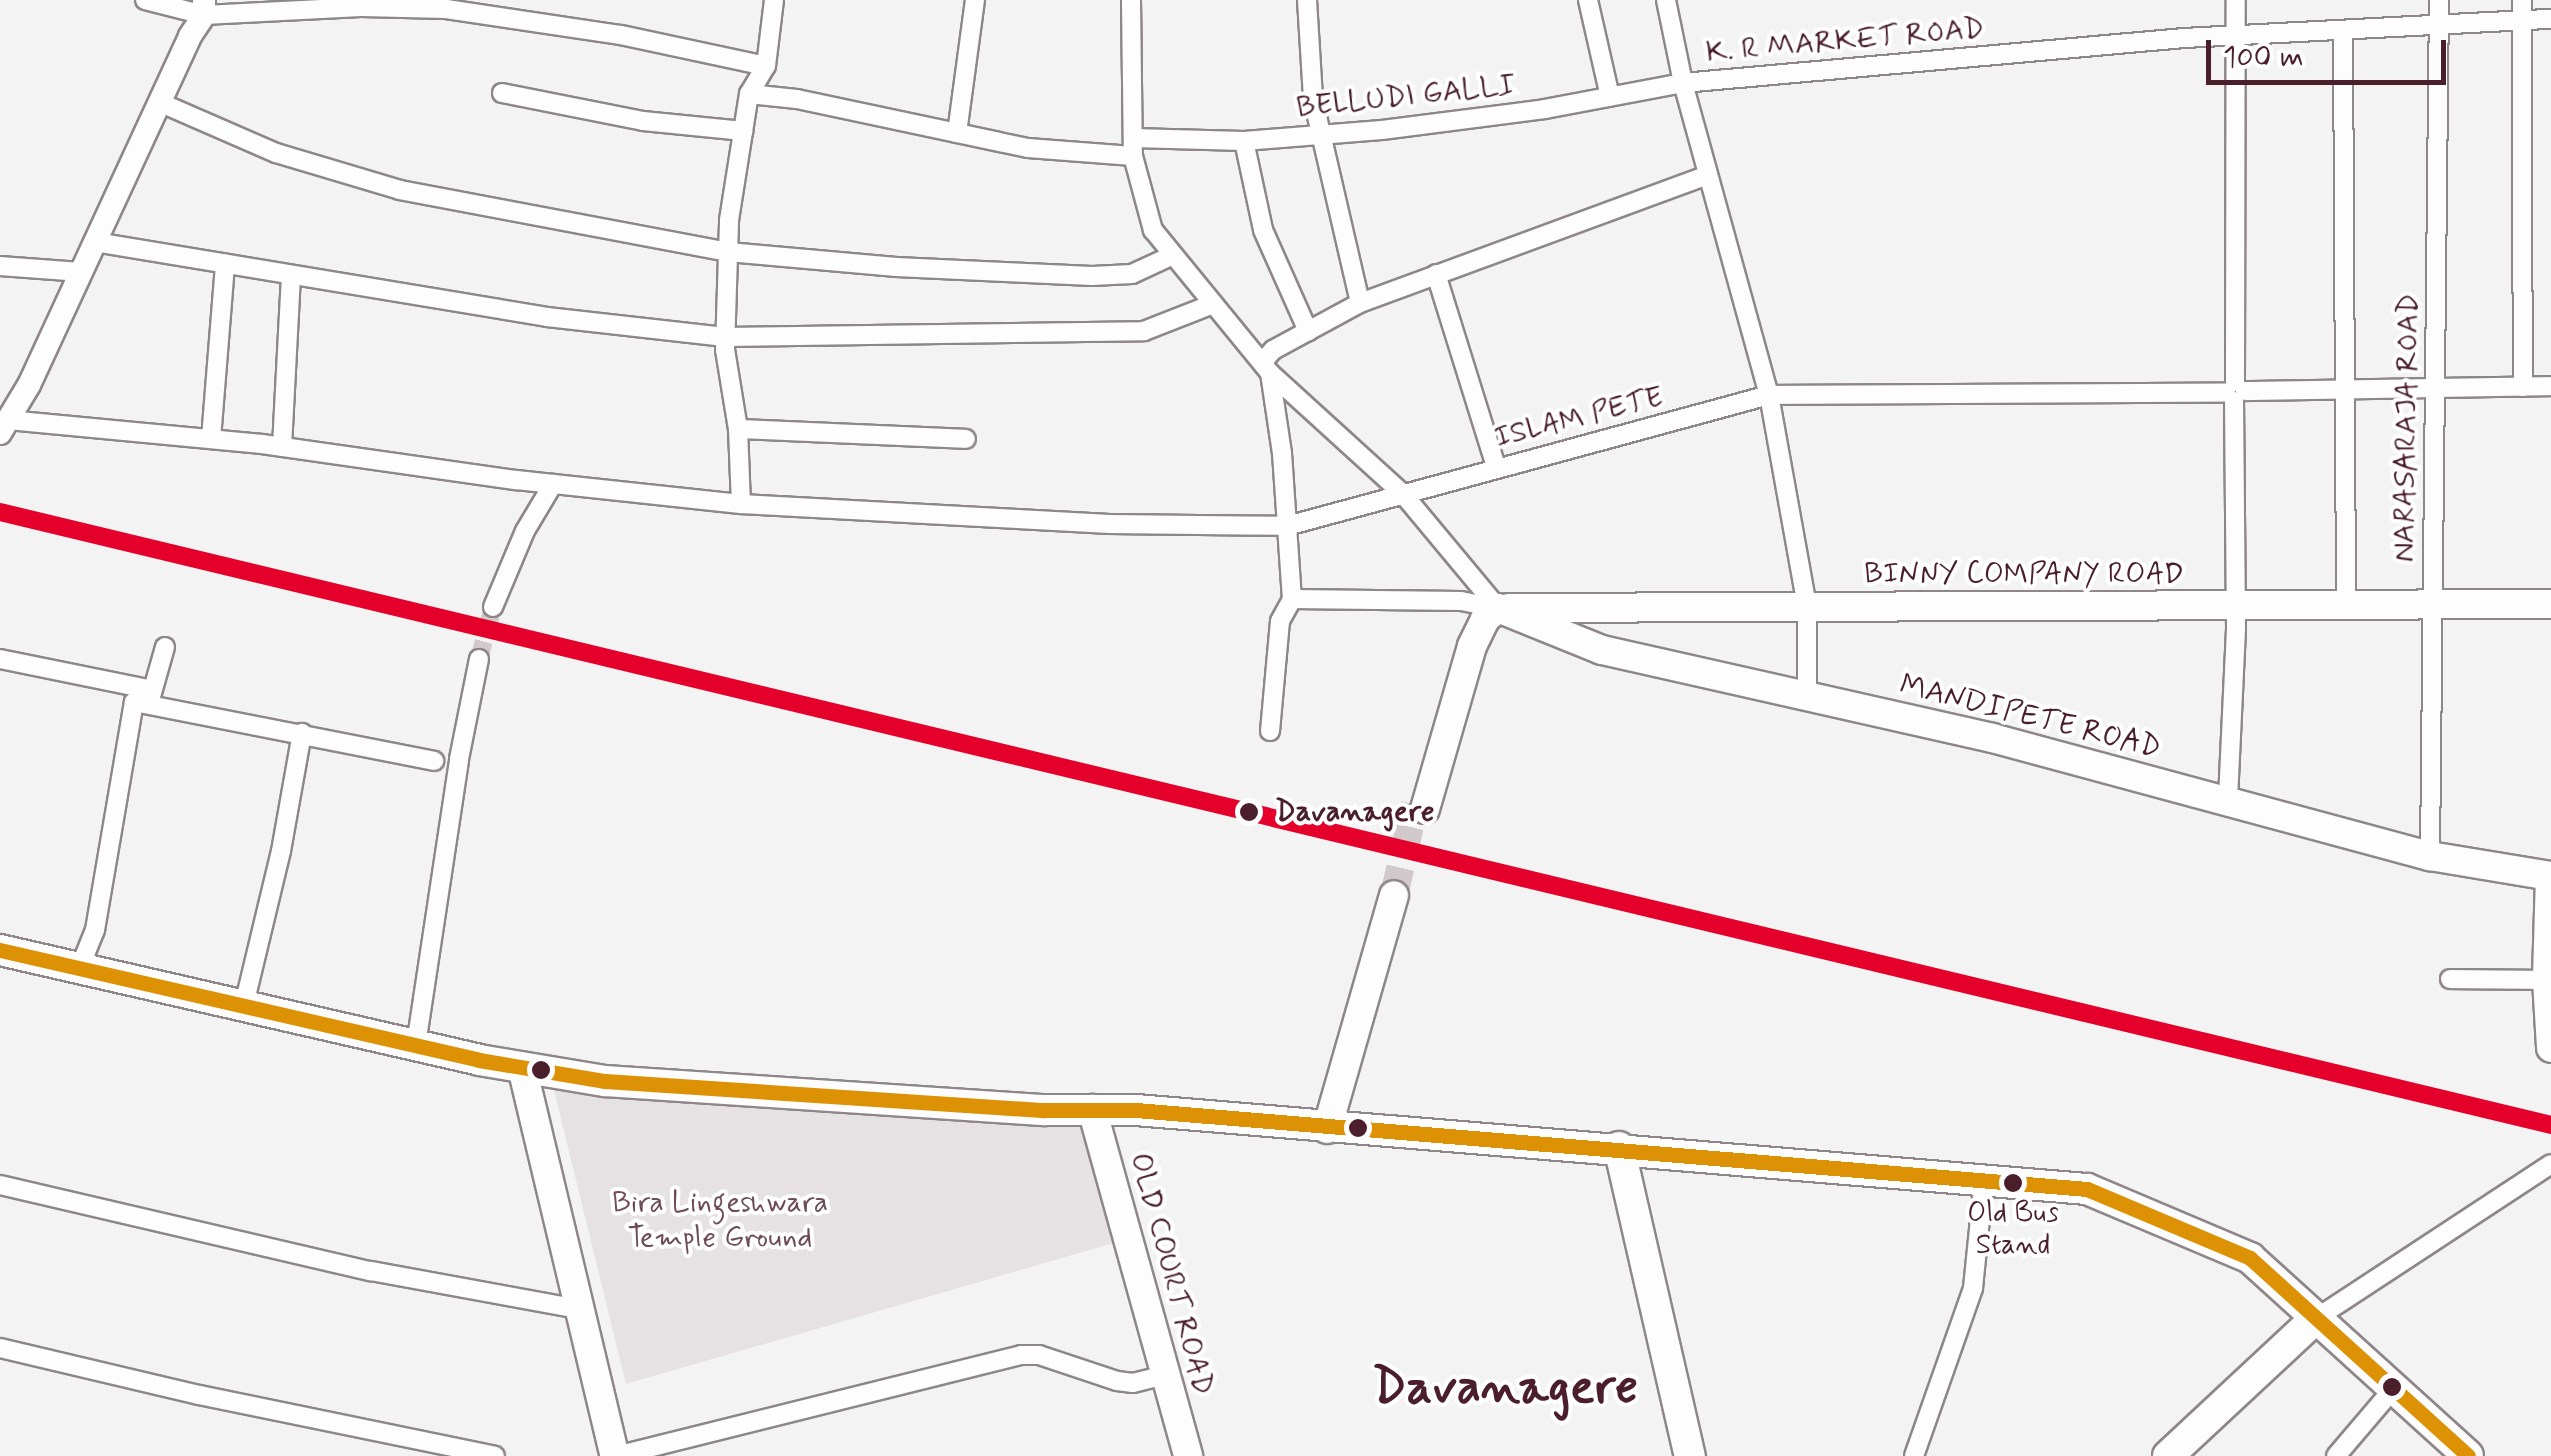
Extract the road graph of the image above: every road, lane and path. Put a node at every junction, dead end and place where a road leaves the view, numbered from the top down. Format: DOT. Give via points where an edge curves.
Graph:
graph roads {
  1 [pos="145,0"];
  2 [pos="774,0"];
  3 [pos="975,0"];
  4 [pos="1131,0"];
  5 [pos="1307,0"];
  6 [pos="1588,0"];
  7 [pos="1666,0"];
  8 [pos="2236,0"];
  9 [pos="2439,0"];
  10 [pos="2522,0"];
  11 [pos="446,5"];
  12 [pos="204,8"];
  13 [pos="2551,19"];
  14 [pos="2522,21"];
  15 [pos="2439,27"];
  16 [pos="2343,31"];
  17 [pos="2236,36"];
  18 [pos="766,66"];
  19 [pos="1683,83"];
  20 [pos="502,93"];
  21 [pos="749,94"];
  22 [pos="1610,97"];
  23 [pos="159,102"];
  24 [pos="744,131"];
  25 [pos="957,133"];
  26 [pos="1320,135"];
  27 [pos="1244,141"];
  28 [pos="1133,148"];
  29 [pos="1707,175"];
  30 [pos="94,242"];
  31 [pos="728,252"];
  32 [pos="1173,256"];
  33 [pos="224,264"];
  34 [pos="0,266"];
  35 [pos="81,272"];
  36 [pos="1436,274"];
  37 [pos="291,275"];
  38 [pos="1360,302"];
  39 [pos="1212,304"];
  40 [pos="1308,331"];
  41 [pos="725,337"];
  42 [pos="1266,368"];
  43 [pos="2551,386"];
  44 [pos="2522,387"];
  45 [pos="2435,388"];
  46 [pos="2344,390"];
  47 [pos="2235,392"];
  48 [pos="1769,396"];
  49 [pos="2,429"];
  50 [pos="738,430"];
  51 [pos="212,439"];
  52 [pos="966,439"];
  53 [pos="282,447"];
  54 [pos="1496,466"];
  55 [pos="554,484"];
  56 [pos="1403,494"];
  57 [pos="741,504"];
  58 [pos="1287,526"];
  59 [pos="1292,599"];
  60 [pos="2551,604"];
  61 [pos="2346,605"];
  62 [pos="2432,605"];
  63 [pos="1493,606"];
  64 [pos="2233,606"];
  65 [pos="1807,607"];
  66 [pos="493,608"];
  67 [pos="165,647"];
  68 [pos="479,658"];
  69 [pos="0,659"];
  70 [pos="150,698"];
  71 [pos="1807,698"];
  72 [pos="1270,731"];
  73 [pos="302,734"];
  74 [pos="434,761"];
  75 [pos="2228,799"];
  76 [pos="1420,806"];
  77 [pos="2430,856"];
  78 [pos="2550,876"];
  79 [pos="1398,896"];
  80 [pos="0,950"];
  81 [pos="80,967"];
  82 [pos="2450,979"];
  83 [pos="2547,980"];
  84 [pos="244,1005"];
  85 [pos="416,1046"];
  86 [pos="2551,1048"];
  87 [pos="522,1067"];
  88 [pos="1092,1109"];
  89 [pos="1330,1129"];
  90 [pos="1619,1147"];
  91 [pos="2551,1164"];
  92 [pos="2529,1178"];
  93 [pos="1984,1179"];
  94 [pos="2551,1184"];
  95 [pos="0,1185"];
  96 [pos="579,1309"];
  97 [pos="2315,1320"];
  98 [pos="0,1348"];
  99 [pos="1165,1374"];
  100 [pos="2393,1390"];
  101 [pos="395,1446"];
  102 [pos="495,1456"];
  103 [pos="615,1456"];
  104 [pos="1188,1456"];
  105 [pos="1690,1456"];
  106 [pos="1914,1456"];
  107 [pos="2168,1456"];
  108 [pos="2336,1456"];
  109 [pos="2468,1456"];
  1 -- 12 [label="street"];
  2 -- 18 [label="street"];
  3 -- 25 [label="street"];
  4 -- 28 [label="street"];
  5 -- 26 [label="street"];
  6 -- 22 [label="street"];
  7 -- 19 [label="street"];
  8 -- 17 [label="street"];
  9 -- 15 [label="street, NARASARAJA ROAD"];
  10 -- 14 [label="street"];
  11 -- 12 [label="street"];
  11 -- 18 [label="street"];
  12 -- 23 [label="street"];
  13 -- 14 [label="street, K. R MARKET ROAD"];
  14 -- 15 [label="street, K. R MARKET ROAD"];
  14 -- 44 [label="street"];
  15 -- 16 [label="street, K. R MARKET ROAD"];
  15 -- 45 [label="street, NARASARAJA ROAD"];
  16 -- 17 [label="street, K. R MARKET ROAD"];
  16 -- 46 [label="street"];
  17 -- 19 [label="street, K. R MARKET ROAD"];
  17 -- 47 [label="street"];
  18 -- 21 [label="street"];
  19 -- 22 [label="street, BELLUDI GALLI"];
  19 -- 29 [label="street"];
  20 -- 24 [label="street" via="643,121"];
  21 -- 24 [label="street"];
  21 -- 25 [label="street, BELLUDI GALLI"];
  22 -- 26 [label="street, BELLUDI GALLI"];
  23 -- 30 [label="street"];
  23 -- 31 [label="street" via="276,153 400,190"];
  24 -- 31 [label="street"];
  25 -- 28 [label="street, BELLUDI GALLI" via="1028,148"];
  26 -- 27 [label="street, BELLUDI GALLI"];
  26 -- 38 [label="street"];
  27 -- 28 [label="street, BELLUDI GALLI"];
  27 -- 40 [label="street" via="1263,230"];
  28 -- 32 [label="street" via="1153,230"];
  29 -- 36 [label="street"];
  29 -- 48 [label="street"];
  30 -- 33 [label="street"];
  30 -- 35 [label="street"];
  31 -- 32 [label="street" via="1092,276 1132,274"];
  31 -- 41 [label="street"];
  32 -- 39 [label="street"];
  33 -- 37 [label="street"];
  33 -- 51 [label="street"];
  34 -- 35 [label="street"];
  35 -- 49 [label="street"];
  36 -- 38 [label="street"];
  36 -- 54 [label="street"];
  37 -- 41 [label="street" via="547,318"];
  37 -- 53 [label="street"];
  38 -- 40 [label="street"];
  39 -- 41 [label="street" via="1144,331"];
  39 -- 42 [label="street"];
  40 -- 42 [label="street" via="1273,350"];
  41 -- 50 [label="street"];
  42 -- 56 [label="street"];
  42 -- 58 [label="street"];
  43 -- 44 [label="street, ISLAM PETE"];
  44 -- 45 [label="street, ISLAM PETE"];
  45 -- 46 [label="street, ISLAM PETE"];
  45 -- 62 [label="street, NARASARAJA ROAD"];
  46 -- 47 [label="street, ISLAM PETE"];
  46 -- 61 [label="street"];
  47 -- 48 [label="street, ISLAM PETE"];
  47 -- 64 [label="street"];
  48 -- 54 [label="street, ISLAM PETE"];
  48 -- 65 [label="street"];
  49 -- 51 [label="street, ISLAM PETE"];
  50 -- 52 [label="street"];
  50 -- 57 [label="street"];
  51 -- 53 [label="street, ISLAM PETE"];
  53 -- 55 [label="street, ISLAM PETE"];
  54 -- 56 [label="street, ISLAM PETE"];
  55 -- 57 [label="street, ISLAM PETE"];
  55 -- 66 [label="street" via="525,531"];
  56 -- 58 [label="street, ISLAM PETE"];
  56 -- 63 [label="street"];
  57 -- 58 [label="street, ISLAM PETE" via="1109,524"];
  58 -- 59 [label="street"];
  59 -- 63 [label="street"];
  59 -- 72 [label="street" via="1280,621"];
  60 -- 62 [label="main road, BINNY COMPANY ROAD"];
  61 -- 62 [label="main road, BINNY COMPANY ROAD"];
  61 -- 64 [label="main road, BINNY COMPANY ROAD"];
  62 -- 77 [label="street, NARASARAJA ROAD"];
  63 -- 65 [label="main road, BINNY COMPANY ROAD"];
  63 -- 71 [label="main road, MANDIPETE ROAD" via="1602,650"];
  63 -- 76 [label="main road" via="1472,646"];
  64 -- 65 [label="main road, BINNY COMPANY ROAD"];
  64 -- 75 [label="street"];
  65 -- 71 [label="street"];
  67 -- 70 [label="street"];
  68 -- 85 [label="street"];
  69 -- 70 [label="street"];
  70 -- 73 [label="street"];
  70 -- 81 [label="street" via="134,702 95,930"];
  71 -- 75 [label="main road, MANDIPETE ROAD"];
  73 -- 74 [label="street"];
  73 -- 84 [label="street"];
  75 -- 77 [label="main road, MANDIPETE ROAD"];
  77 -- 78 [label="main road, MANDIPETE ROAD"];
  78 -- 83 [label="main road"];
  79 -- 89 [label="main road"];
  80 -- 81 [label="main road"];
  81 -- 84 [label="main road"];
  82 -- 83 [label="street"];
  83 -- 86 [label="main road"];
  84 -- 85 [label="main road"];
  85 -- 87 [label="main road"];
  87 -- 88 [label="main road" via="688,1090"];
  87 -- 96 [label="main road"];
  88 -- 89 [label="main road"];
  88 -- 99 [label="main road, OLD COURT ROAD"];
  89 -- 90 [label="main road"];
  90 -- 93 [label="main road"];
  90 -- 105 [label="main road"];
  91 -- 92 [label="street"];
  92 -- 94 [label="street"];
  92 -- 97 [label="street"];
  93 -- 97 [label="main road" via="2106,1196 2250,1258"];
  93 -- 106 [label="street" via="1973,1288"];
  95 -- 96 [label="street" via="372,1271"];
  96 -- 103 [label="main road"];
  97 -- 100 [label="main road"];
  97 -- 107 [label="main road"];
  98 -- 101 [label="street"];
  99 -- 103 [label="street" via="1117,1382 1040,1355 1021,1355"];
  99 -- 104 [label="main road, OLD COURT ROAD"];
  100 -- 108 [label="street"];
  100 -- 109 [label="main road"];
  101 -- 102 [label="street"];
}
